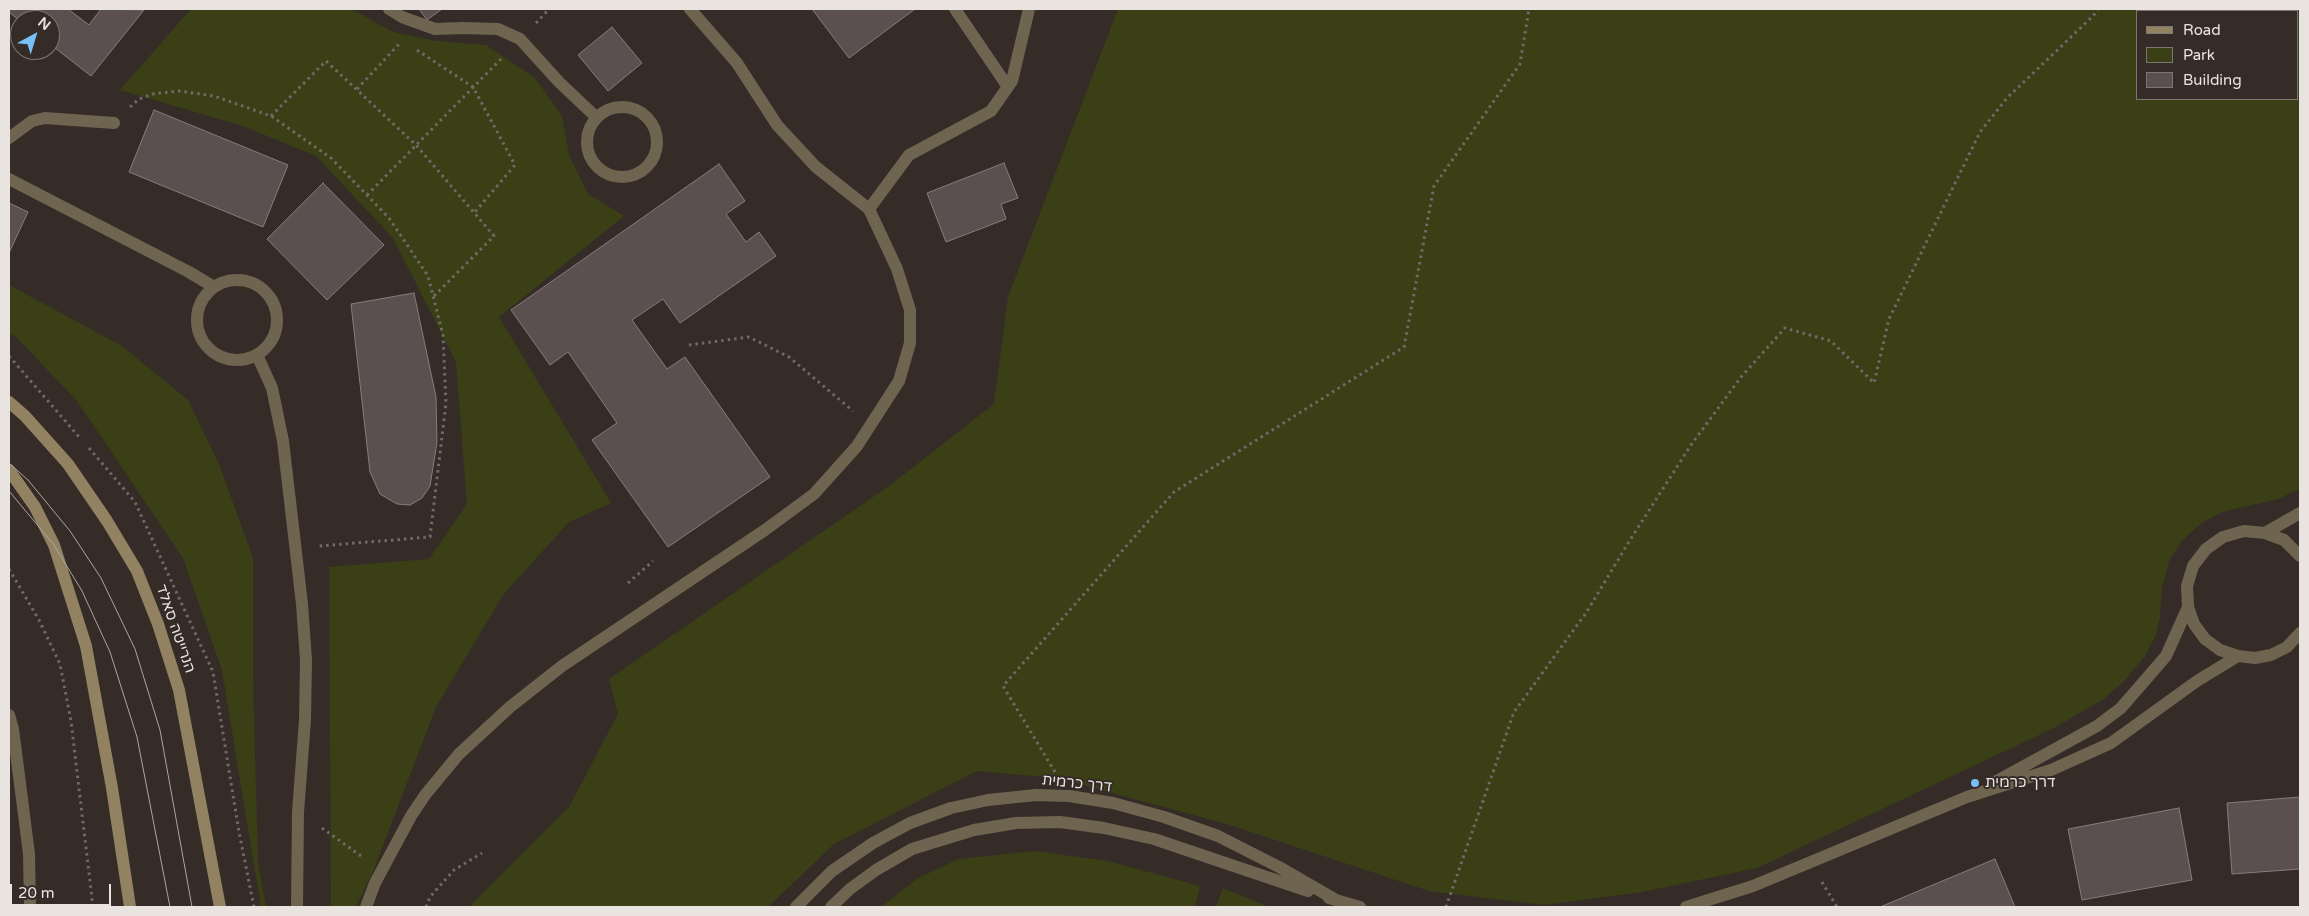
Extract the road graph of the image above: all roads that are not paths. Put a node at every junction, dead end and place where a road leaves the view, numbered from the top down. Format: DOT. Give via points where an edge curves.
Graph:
graph roads {
  1 [pos="389,9"];
  2 [pos="690,9"];
  3 [pos="955,9"];
  4 [pos="1029,9"];
  5 [pos="1008,88"];
  6 [pos="596,118"];
  7 [pos="114,123"];
  8 [pos="9,138"];
  9 [pos="9,179"];
  10 [pos="869,209"];
  11 [pos="214,287"];
  12 [pos="257,355"];
  13 [pos="9,402"];
  14 [pos="9,470"];
  15 [pos="2300,513"];
  16 [pos="2265,533"];
  17 [pos="2300,556"];
  18 [pos="2188,607"];
  19 [pos="2300,633"];
  20 [pos="2238,656"];
  21 [pos="9,715"];
  22 [pos="1967,797"];
  23 [pos="1336,900"];
  24 [pos="30,907"];
  25 [pos="130,907"];
  26 [pos="220,907"];
  27 [pos="297,907"];
  28 [pos="366,907"];
  29 [pos="796,907"];
  30 [pos="831,907"];
  31 [pos="1360,907"];
  32 [pos="1686,907"];
  1 -- 6 [label="street" via="435,30 498,29 520,39"];
  2 -- 10 [label="street" via="738,63 777,125 816,167"];
  3 -- 5 [label="street"];
  4 -- 5 [label="street"];
  5 -- 10 [label="street" via="992,111 909,156"];
  6 -- 6 [label="street" via="587,138 588,150 600,169 621,177 643,170 653,156 657,140 648,118 639,111 616,107"];
  7 -- 8 [label="street" via="45,118 32,122"];
  9 -- 11 [label="street"];
  10 -- 28 [label="street" via="897,269 910,310 910,343 899,381 856,446 814,494 562,666 510,707 459,754 411,816 375,883"];
  11 -- 12 [label="street" via="198,310 201,338 217,355 230,359 244,360"];
  11 -- 12 [label="street" via="243,280 267,294 275,307 275,334"];
  12 -- 27 [label="street" via="272,388 283,441 306,660"];
  13 -- 26 [label="main road, הנרייטה סאלד" via="68,464 137,571 179,690"];
  14 -- 25 [label="main road" via="54,544 86,646"];
  15 -- 16 [label="street"];
  16 -- 17 [label="street" via="2284,540"];
  16 -- 18 [label="street" via="2244,531 2223,537 2206,549 2193,566 2187,586"];
  18 -- 20 [label="street" via="2194,624 2205,639 2220,650"];
  18 -- 22 [label="street" via="2166,656 2121,708 2097,726"];
  19 -- 20 [label="street" via="2287,647 2272,655"];
  20 -- 22 [label="street" via="2111,742 2051,770"];
  21 -- 24 [label="street" via="29,854"];
  22 -- 32 [label="street" via="1753,886"];
  23 -- 29 [label="street, דרך כרמית" via="1218,836 1130,808 1069,796 1036,795 951,808 910,823 832,871"];
  23 -- 30 [label="street, דרך כרמית" via="1154,840 1104,828 1060,822 1025,822 974,830 912,849 876,870"];
  23 -- 31 [label="street, דרך כרמית"];
}
